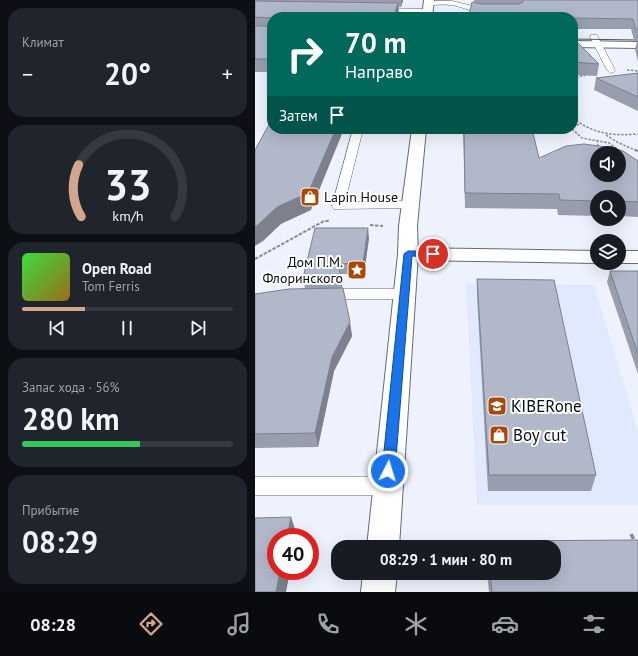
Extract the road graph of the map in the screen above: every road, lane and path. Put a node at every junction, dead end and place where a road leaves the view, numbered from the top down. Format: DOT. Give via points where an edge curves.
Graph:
graph roads {
  1 [pos="428,8"];
  2 [pos="373,10"];
  3 [pos="496,11"];
  4 [pos="578,37"];
  5 [pos="638,37"];
  6 [pos="597,41"];
  7 [pos="578,43"];
  8 [pos="638,45"];
  9 [pos="611,70"];
  10 [pos="580,124"];
  11 [pos="357,134"];
  12 [pos="418,134"];
  13 [pos="577,134"];
  14 [pos="605,134"];
  15 [pos="633,134"];
  16 [pos="638,134"];
  17 [pos="638,137"];
  18 [pos="597,140"];
  19 [pos="598,146"];
  20 [pos="614,146"];
  21 [pos="638,151"];
  22 [pos="411,205"];
  23 [pos="331,222"];
  24 [pos="369,225"];
  25 [pos="383,226"];
  26 [pos="408,254"];
  27 [pos="590,257"];
  28 [pos="626,257"];
  29 [pos="638,257"];
  30 [pos="255,259"];
  31 [pos="404,294"];
  32 [pos="310,295"];
  33 [pos="387,486"];
  34 [pos="255,488"];
  35 [pos="631,534"];
  36 [pos="383,540"];
  37 [pos="638,548"];
  38 [pos="379,580"];
  39 [pos="378,592"];
  1 -- 2 [label="lane"];
  1 -- 3 [label="lane" via="452,3 481,11"];
  4 -- 6 [label="street"];
  5 -- 6 [label="street"];
  6 -- 7 [label="street"];
  6 -- 8 [label="street"];
  6 -- 9 [label="lane"];
  10 -- 14 [label="path" via="587,129"];
  11 -- 22 [label="lane" via="338,206"];
  12 -- 22 [label="street"];
  13 -- 18 [label="path" via="582,138"];
  14 -- 15 [label="path"];
  14 -- 21 [label="path"];
  15 -- 16 [label="path"];
  15 -- 17 [label="path"];
  18 -- 19 [label="path"];
  18 -- 20 [label="path"];
  22 -- 26 [label="street"];
  23 -- 30 [label="path" via="324,221"];
  24 -- 25 [label="path"];
  26 -- 27 [label="street"];
  26 -- 31 [label="street"];
  28 -- 29 [label="street"];
  31 -- 32 [label="lane"];
  31 -- 33 [label="street"];
  33 -- 34 [label="lane"];
  33 -- 36 [label="street"];
  35 -- 37 [label="path"];
  38 -- 39 [label="street"];
}
